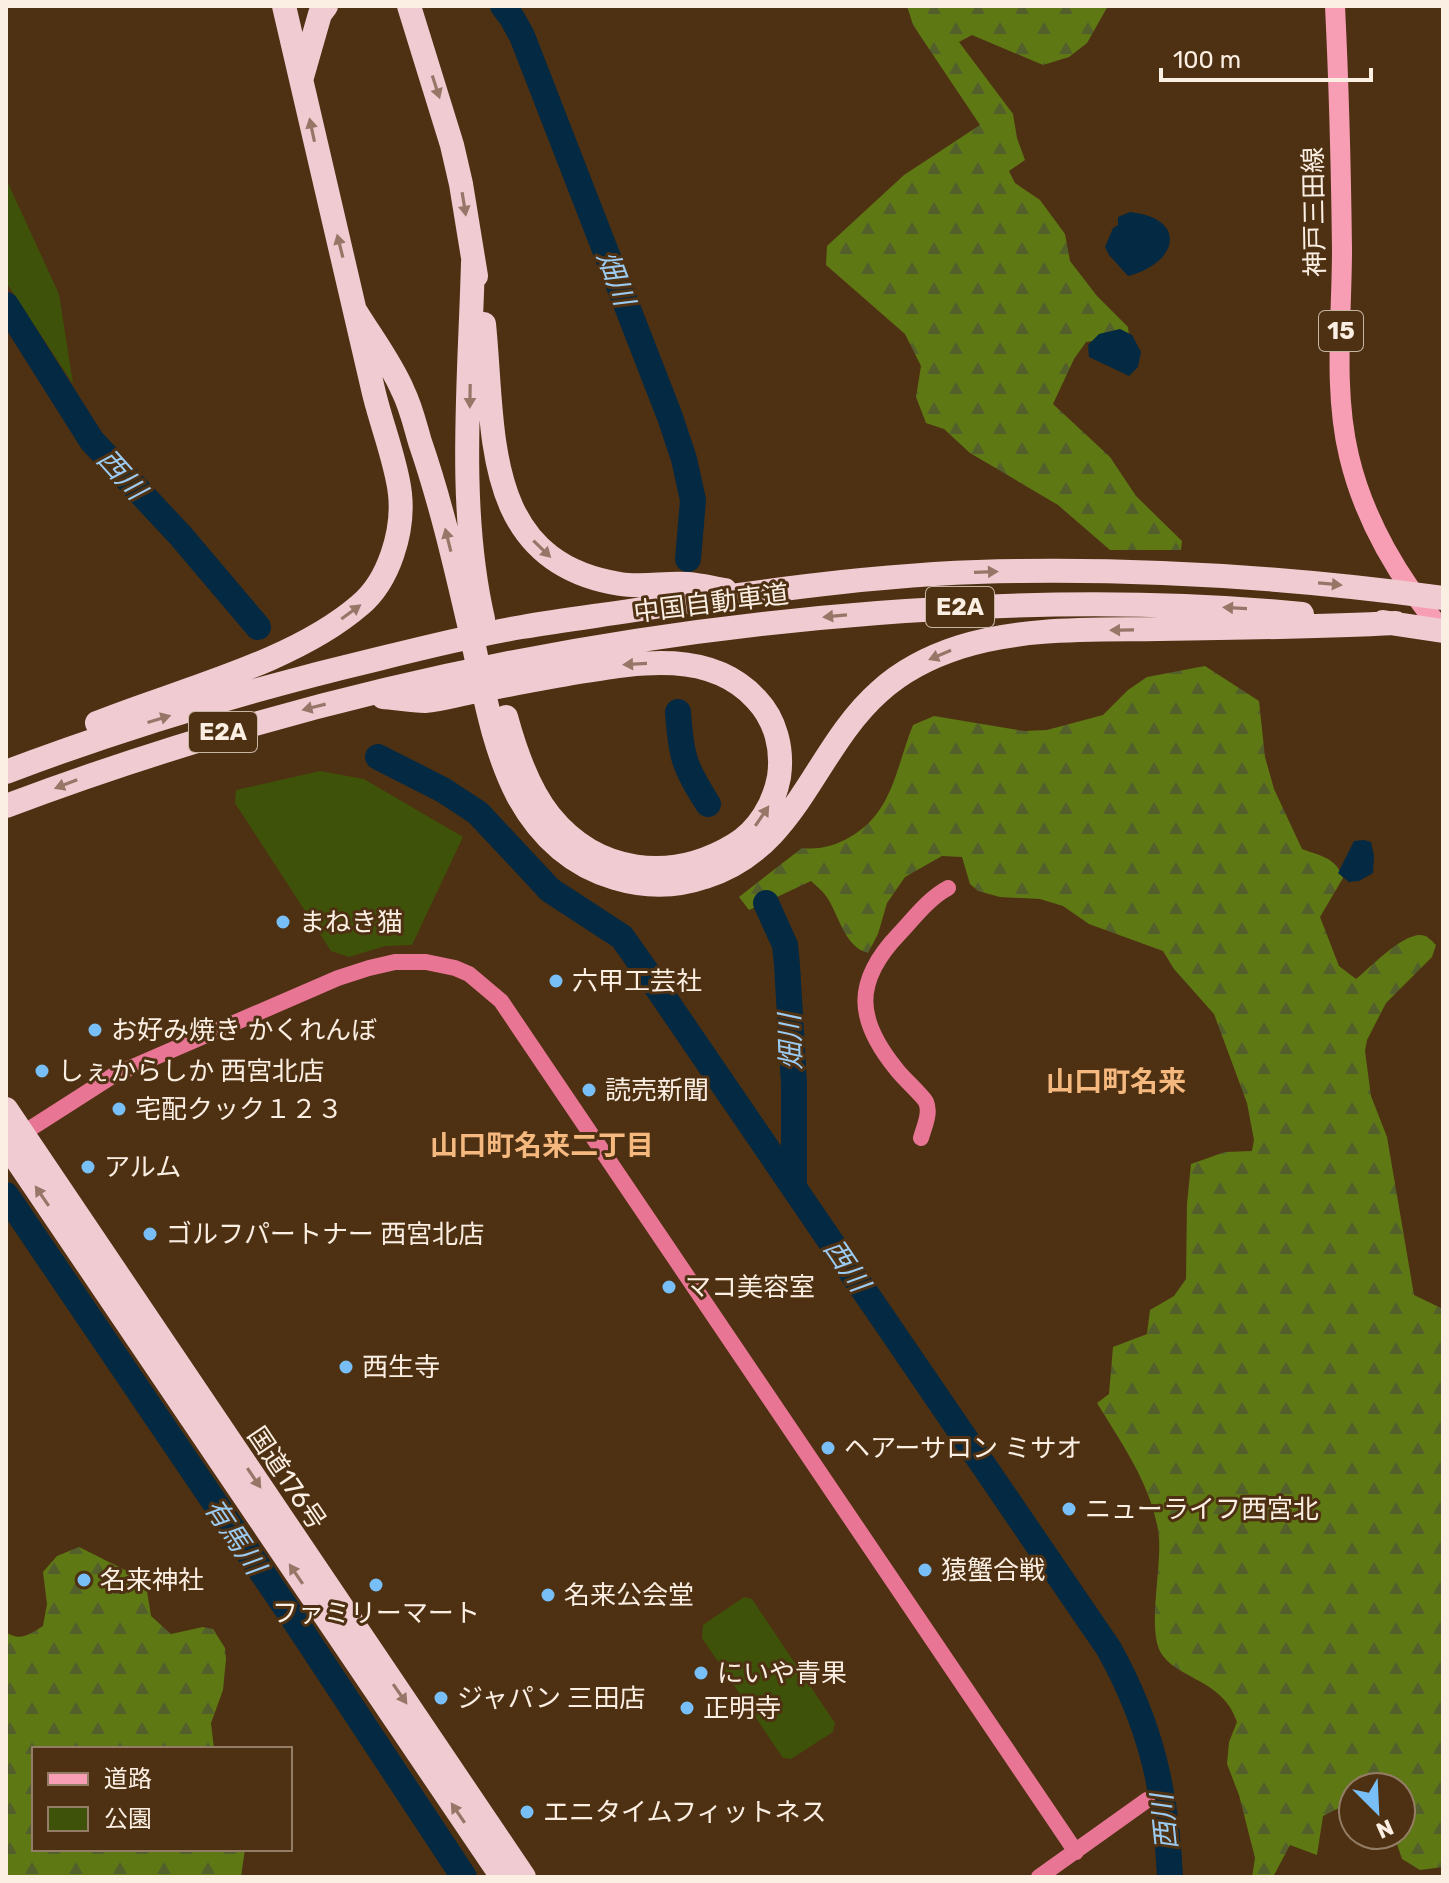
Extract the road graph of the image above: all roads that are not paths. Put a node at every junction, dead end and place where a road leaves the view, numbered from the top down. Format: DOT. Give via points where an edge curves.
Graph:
graph roads {
  1 [pos="284,6"];
  2 [pos="300,6"];
  3 [pos="326,6"];
  4 [pos="409,6"];
  5 [pos="1335,6"];
  6 [pos="301,79"];
  7 [pos="473,262"];
  8 [pos="356,312"];
  9 [pos="747,593"];
  10 [pos="1443,598"];
  11 [pos="1396,623"];
  12 [pos="1443,631"];
  13 [pos="529,670"];
  14 [pos="6,765"];
  15 [pos="6,772"];
  16 [pos="6,806"];
  17 [pos="948,888"];
  18 [pos="6,1109"];
  19 [pos="921,1138"];
  20 [pos="15,1139"];
  21 [pos="1147,1800"];
  22 [pos="1076,1852"];
  23 [pos="502,1877"];
  24 [pos="524,1877"];
  25 [pos="1039,1877"];
  1 -- 6 [label="highway"];
  2 -- 6 [label="highway"];
  3 -- 6 [label="highway"];
  4 -- 7 [label="highway, one-way" via="452,145"];
  5 -- 12 [label="main road, 神戸三田線 / 15" via="1341,375 1348,454 1366,509 1392,560"];
  8 -- 6 [label="highway, one-way"];
  7 -- 9 [label="highway, one-way" via="498,475 518,523 547,556 588,577 623,585 688,584"];
  7 -- 13 [label="highway, one-way" via="467,496 471,548 507,721 529,783 568,836 620,863 669,870 712,859 741,841 776,794 781,764 775,727 743,685 729,677 668,663"];
  11 -- 8 [label="highway, one-way" via="1065,631 964,646 909,670 880,691 854,719 789,817 746,859 690,882 633,884 574,860 548,840 517,794 491,722 431,475 404,391"];
  14 -- 8 [label="highway, one-way" via="92,725 306,641 361,605 376,588 392,554 400,495"];
  9 -- 10 [label="highway, 中国自動車道 / E2A, one-way" via="882,577 1018,571 1139,572"];
  15 -- 9 [label="highway, 中国自動車道 / E2A, one-way" via="119,731 311,675 520,627"];
  11 -- 12 [label="highway, 中国自動車道 / E2A"];
  11 -- 13 [label="highway, 中国自動車道 / E2A, one-way" via="1119,603 976,606 680,633"];
  13 -- 16 [label="highway, 中国自動車道 / E2A, one-way" via="362,695 284,714 123,763"];
  17 -- 19 [label="street" via="884,950 866,981 870,1027 886,1057 925,1099 928,1111"];
  18 -- 20 [label="highway, 国道176号"];
  20 -- 22 [label="street" via="114,1075 338,978 395,962 426,962 469,974 501,1001"];
  23 -- 20 [label="highway, 国道176号, one-way"];
  20 -- 24 [label="highway, 国道176号, one-way"];
  21 -- 22 [label="street"];
  22 -- 25 [label="street"];
}
